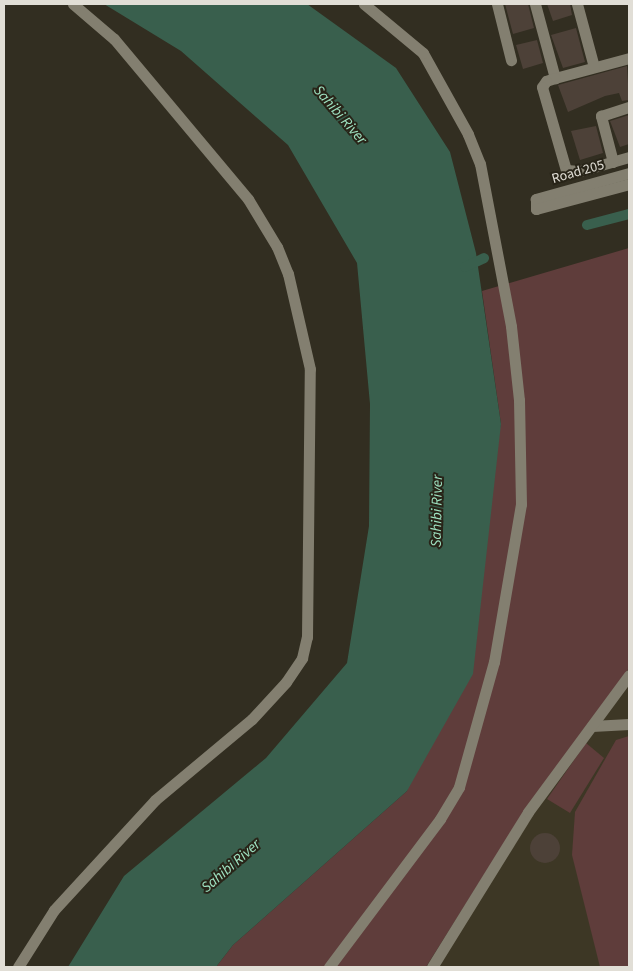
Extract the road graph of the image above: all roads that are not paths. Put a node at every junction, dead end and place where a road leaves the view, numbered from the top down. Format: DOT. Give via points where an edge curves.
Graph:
graph roads {
  1 [pos="73,4"];
  2 [pos="364,4"];
  3 [pos="497,4"];
  4 [pos="536,4"];
  5 [pos="577,4"];
  6 [pos="512,60"];
  7 [pos="628,61"];
  8 [pos="594,67"];
  9 [pos="555,78"];
  10 [pos="629,107"];
  11 [pos="629,158"];
  12 [pos="613,162"];
  13 [pos="629,173"];
  14 [pos="629,184"];
  15 [pos="629,675"];
  16 [pos="629,724"];
  17 [pos="592,726"];
  18 [pos="18,967"];
  19 [pos="329,967"];
  20 [pos="432,967"];
  1 -- 18 [label="street" via="114,39 248,199 277,247 288,274 310,369 307,637 302,658 286,682 252,719 143,813 54,910"];
  2 -- 19 [label="street" via="423,53 468,134 480,164 498,241 511,326 519,400 521,504 494,662 459,787 440,820"];
  3 -- 6 [label="street"];
  4 -- 9 [label="street"];
  5 -- 8 [label="street"];
  7 -- 8 [label="street"];
  8 -- 9 [label="street"];
  9 -- 12 [label="street" via="542,86 566,170 580,171"];
  10 -- 12 [label="street" via="601,116"];
  11 -- 12 [label="street"];
  13 -- 14 [label="street, Road 205" via="536,204"];
  15 -- 17 [label="street"];
  16 -- 17 [label="street"];
  17 -- 20 [label="street" via="498,856"];
}
